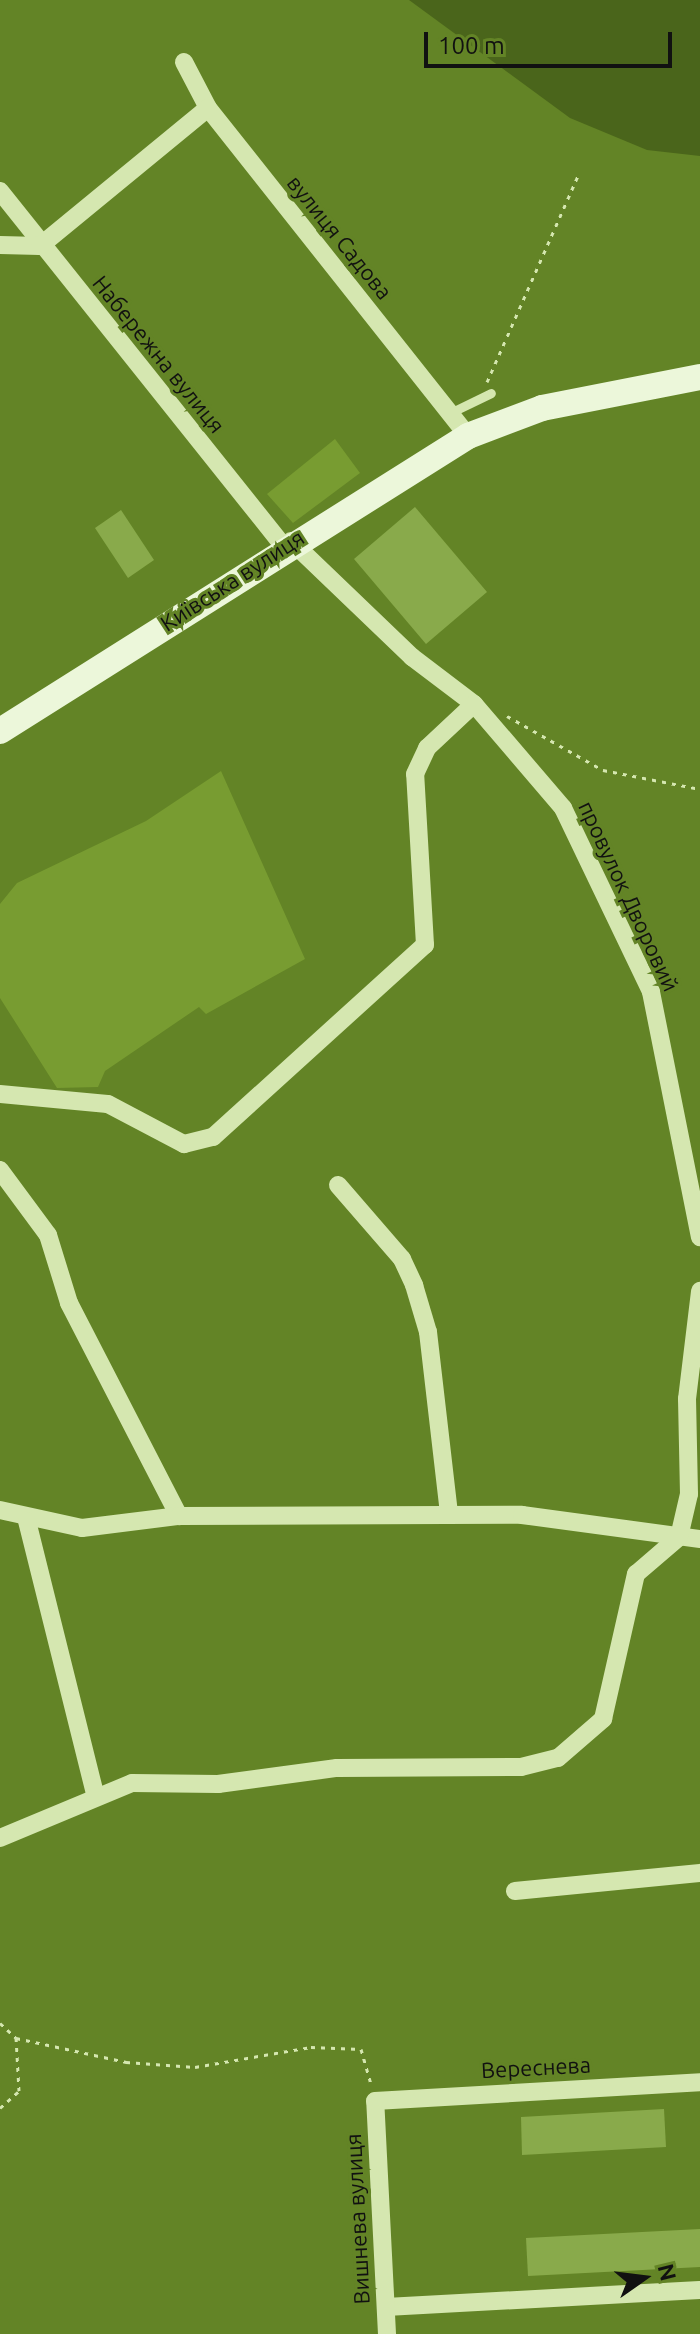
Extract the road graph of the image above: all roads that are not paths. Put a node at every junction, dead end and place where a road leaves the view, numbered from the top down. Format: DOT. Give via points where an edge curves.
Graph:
graph roads {
  1 [pos="184,62"];
  2 [pos="208,108"];
  3 [pos="0,191"];
  4 [pos="0,245"];
  5 [pos="40,246"];
  6 [pos="700,377"];
  7 [pos="487,395"];
  8 [pos="454,411"];
  9 [pos="468,436"];
  10 [pos="287,543"];
  11 [pos="476,706"];
  12 [pos="0,731"];
  13 [pos="0,1094"];
  14 [pos="0,1170"];
  15 [pos="338,1185"];
  16 [pos="700,1237"];
  17 [pos="700,1291"];
  18 [pos="0,1510"];
  19 [pos="449,1514"];
  20 [pos="179,1516"];
  21 [pos="27,1521"];
  22 [pos="679,1537"];
  23 [pos="700,1539"];
  24 [pos="95,1794"];
  25 [pos="0,1838"];
  26 [pos="700,1873"];
  27 [pos="515,1891"];
  28 [pos="700,2082"];
  29 [pos="375,2101"];
  30 [pos="700,2290"];
  31 [pos="386,2307"];
  32 [pos="387,2334"];
  1 -- 2 [label="street, вулиця Садова"];
  2 -- 5 [label="street"];
  2 -- 8 [label="street, вулиця Садова"];
  3 -- 5 [label="street, Набережна вулиця"];
  4 -- 5 [label="street"];
  5 -- 10 [label="street, Набережна вулиця"];
  6 -- 9 [label="street, Київська вулиця" via="542,408"];
  7 -- 8 [label="lane"];
  8 -- 9 [label="street, вулиця Садова"];
  9 -- 10 [label="street, Київська вулиця"];
  10 -- 11 [label="street, провулок Дворовий" via="412,657"];
  10 -- 12 [label="street, Київська вулиця"];
  11 -- 13 [label="street" via="427,748 415,774 425,945 213,1137 184,1144 84,1098"];
  11 -- 16 [label="street, провулок Дворовий" via="563,808 651,992"];
  14 -- 20 [label="street" via="48,1235 69,1303"];
  15 -- 19 [label="street" via="402,1259 414,1285 428,1332"];
  17 -- 22 [label="street" via="687,1399 689,1494"];
  18 -- 21 [label="street"];
  19 -- 20 [label="street"];
  19 -- 22 [label="street" via="522,1515"];
  20 -- 21 [label="street" via="82,1528"];
  21 -- 24 [label="street"];
  22 -- 23 [label="street"];
  22 -- 24 [label="street" via="636,1574 603,1719 558,1758 521,1767 337,1768 218,1784 132,1783"];
  24 -- 25 [label="street"];
  26 -- 27 [label="street"];
  28 -- 29 [label="street, Вереснева"];
  29 -- 31 [label="street, Вишнева вулиця"];
  30 -- 31 [label="street"];
  31 -- 32 [label="street, Вишнева вулиця"];
}
